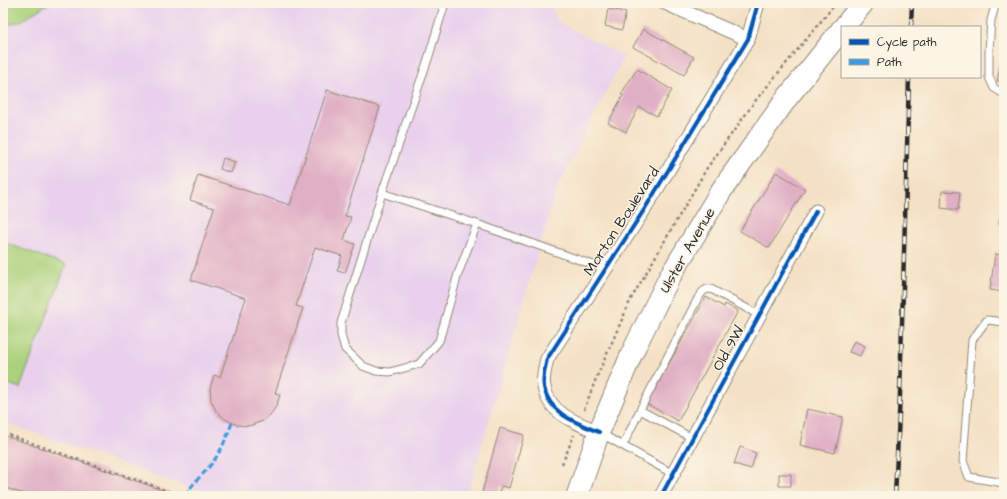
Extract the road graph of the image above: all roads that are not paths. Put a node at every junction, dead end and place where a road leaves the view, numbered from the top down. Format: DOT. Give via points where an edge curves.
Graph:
graph roads {
  1 [pos="445,3"];
  2 [pos="665,3"];
  3 [pos="758,3"];
  4 [pos="863,3"];
  5 [pos="996,3"];
  6 [pos="845,26"];
  7 [pos="841,30"];
  8 [pos="748,39"];
  9 [pos="1004,94"];
  10 [pos="382,193"];
  11 [pos="816,211"];
  12 [pos="477,224"];
  13 [pos="605,269"];
  14 [pos="759,316"];
  15 [pos="1004,322"];
  16 [pos="640,410"];
  17 [pos="599,432"];
  18 [pos="692,438"];
  19 [pos="623,445"];
  20 [pos="673,474"];
  21 [pos="1004,483"];
  22 [pos="577,496"];
  23 [pos="661,496"];
  1 -- 10 [label="lane"];
  2 -- 8 [label="street"];
  3 -- 8 [label="street, Morton Boulevard"];
  4 -- 6 [label="main road, Ulster Avenue"];
  5 -- 9 [label="lane" via="991,20 989,77 994,88"];
  7 -- 17 [label="main road, Ulster Avenue" via="787,98 721,191 669,278 632,353"];
  8 -- 13 [label="street, Morton Boulevard"];
  10 -- 12 [label="lane"];
  10 -- 12 [label="lane" via="342,322 341,335 345,349 363,366 376,371 390,372 419,364 439,341 458,274"];
  11 -- 14 [label="street, Old 9W"];
  12 -- 13 [label="lane"];
  13 -- 17 [label="street, Morton Boulevard" via="547,359 543,376 551,405 559,413"];
  14 -- 16 [label="lane" via="712,289 704,291"];
  14 -- 18 [label="street, Old 9W"];
  15 -- 21 [label="lane" via="987,320 972,340 963,461 969,478"];
  16 -- 18 [label="lane"];
  16 -- 19 [label="lane"];
  17 -- 19 [label="lane"];
  17 -- 22 [label="main road, Ulster Avenue"];
  18 -- 20 [label="street, Old 9W"];
  19 -- 20 [label="lane"];
  20 -- 23 [label="street, Old 9W"];
}
